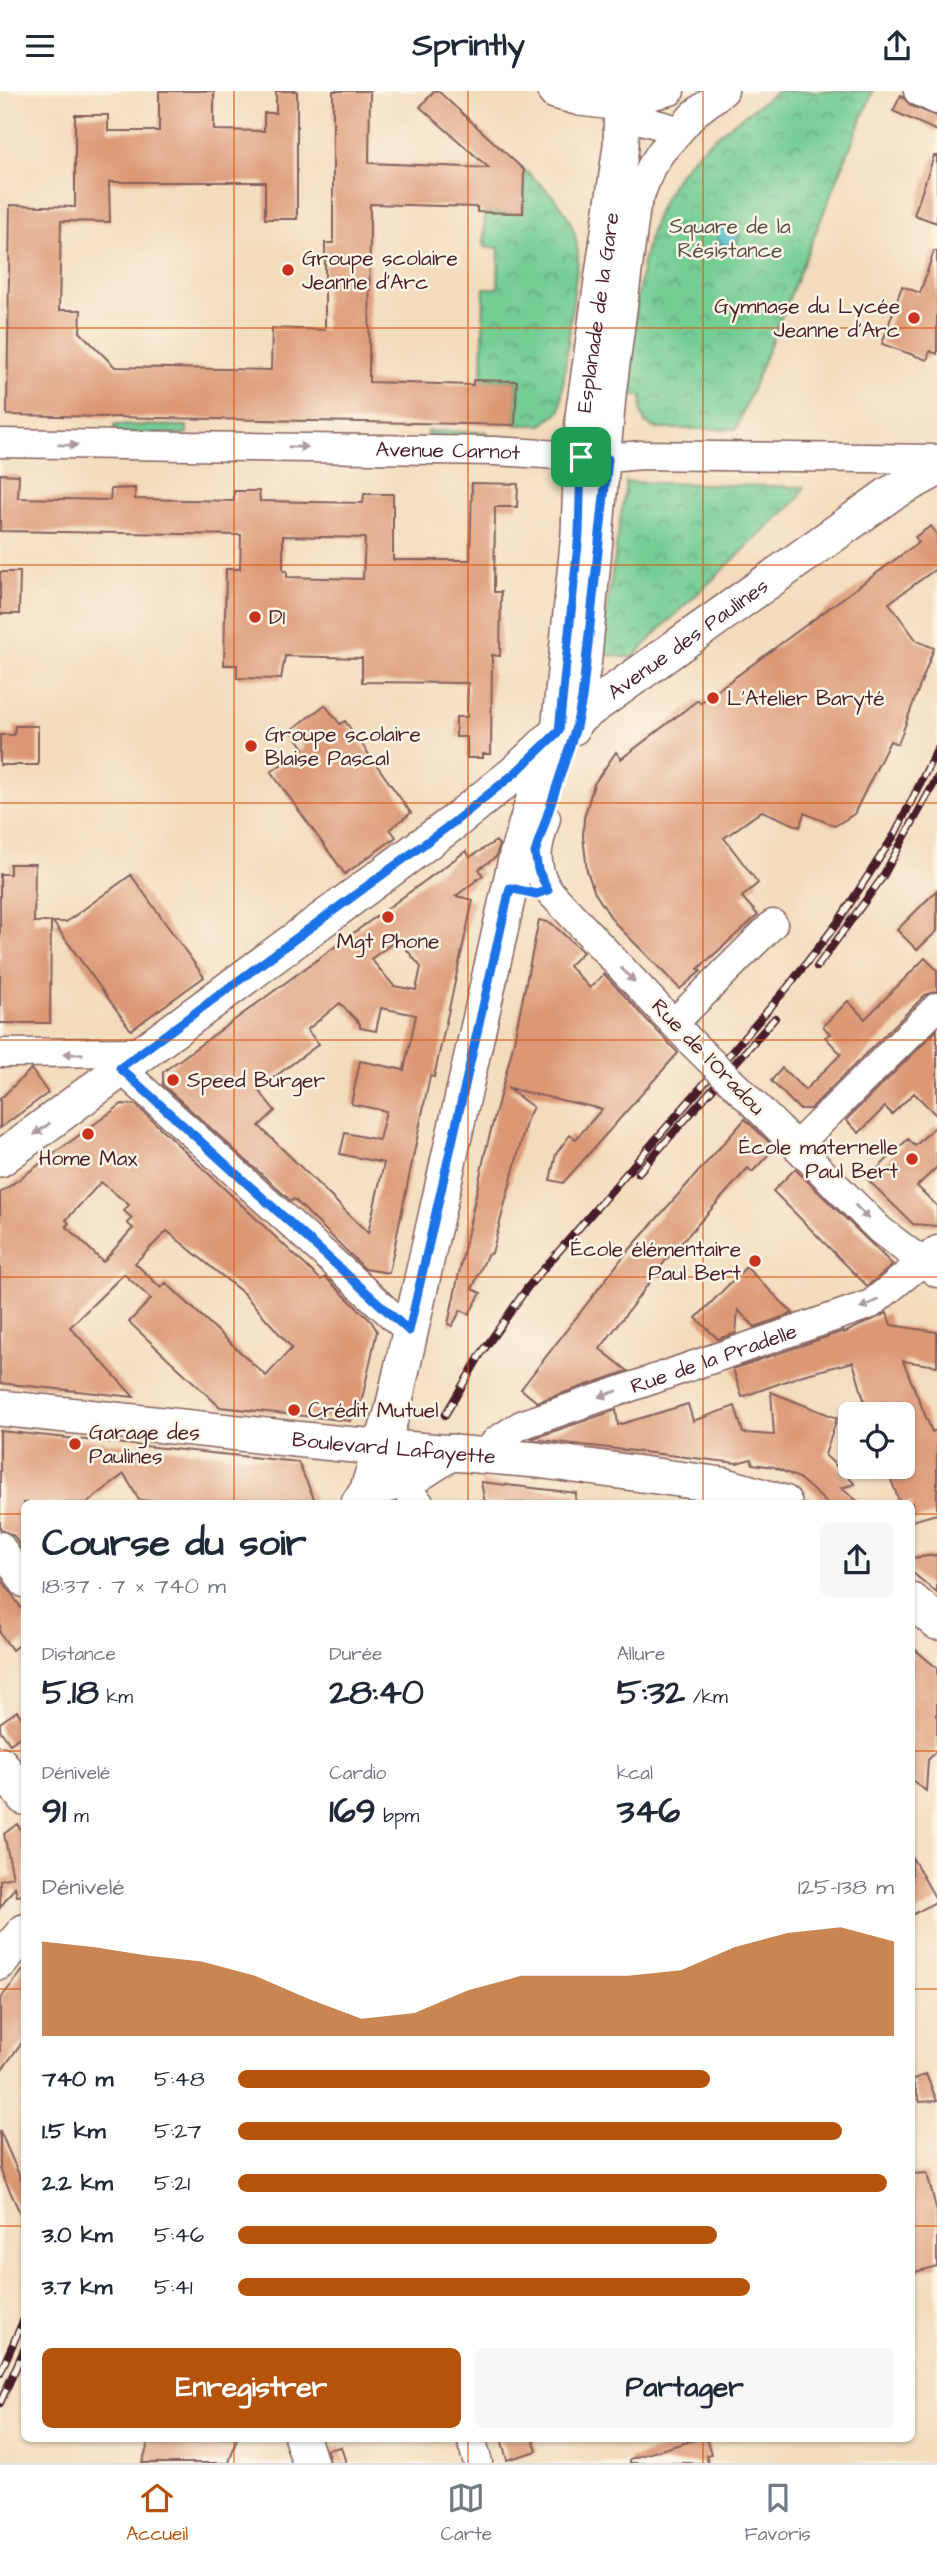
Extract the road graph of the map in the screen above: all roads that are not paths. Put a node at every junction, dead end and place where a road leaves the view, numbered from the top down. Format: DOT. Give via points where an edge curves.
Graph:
graph roads {
  1 [pos="555,91"];
  2 [pos="670,91"];
  3 [pos="724,91"];
  4 [pos="918,91"];
  5 [pos="622,97"];
  6 [pos="937,100"];
  7 [pos="678,130"];
  8 [pos="0,443"];
  9 [pos="594,458"];
  10 [pos="929,470"];
  11 [pos="570,731"];
  12 [pos="510,888"];
  13 [pos="547,888"];
  14 [pos="773,924"];
  15 [pos="937,1007"];
  16 [pos="683,1033"];
  17 [pos="0,1053"];
  18 [pos="131,1060"];
  19 [pos="796,1146"];
  20 [pos="0,1160"];
  21 [pos="932,1262"];
  22 [pos="409,1331"];
  23 [pos="0,1408"];
  24 [pos="381,1447"];
  25 [pos="468,1454"];
  26 [pos="386,1495"];
  27 [pos="771,1500"];
  28 [pos="0,1546"];
  29 [pos="21,1578"];
  30 [pos="915,1604"];
  31 [pos="937,1622"];
  32 [pos="0,1764"];
  33 [pos="21,1793"];
  34 [pos="21,1936"];
  35 [pos="0,1962"];
  36 [pos="303,2442"];
  37 [pos="472,2442"];
  38 [pos="310,2463"];
  39 [pos="478,2463"];
  1 -- 5 [label="main road" via="580,99"];
  2 -- 5 [label="street"];
  3 -- 7 [label="street, Esplanade de la Gare"];
  4 -- 6 [label="street"];
  5 -- 7 [label="street" via="634,118"];
  5 -- 9 [label="main road, Esplanade de la Gare" via="621,146 585,404"];
  7 -- 9 [label="street, Esplanade de la Gare" via="651,167 636,206 612,391"];
  8 -- 9 [label="street, Avenue Carnot, one-way" via="507,451"];
  9 -- 10 [label="street, Avenue Carnot" via="642,455"];
  9 -- 11 [label="main road, Esplanade de la Gare" via="579,534"];
  10 -- 11 [label="main road, Avenue des Paulines" via="893,518"];
  11 -- 12 [label="main road, Esplanade de la Gare" via="542,773"];
  11 -- 13 [label="street" via="535,853"];
  11 -- 18 [label="main road, Avenue des Paulines"];
  12 -- 13 [label="street" via="536,894"];
  12 -- 22 [label="main road, Esplanade de la Gare"];
  13 -- 16 [label="street, Rue de l'Oradou, one-way"];
  14 -- 16 [label="street"];
  15 -- 19 [label="street"];
  16 -- 19 [label="street, Rue de l'Oradou, bridge"];
  18 -- 17 [label="street, one-way"];
  18 -- 20 [label="main road, Avenue des Paulines, one-way"];
  18 -- 22 [label="street"];
  19 -- 21 [label="street, Rue de l'Oradou, one-way" via="880,1230"];
  21 -- 25 [label="street, Rue de la Pradelle, one-way" via="872,1304 521,1425"];
  22 -- 24 [label="main road, Esplanade de la Gare"];
  23 -- 24 [label="main road, Boulevard Lafayette"];
  24 -- 25 [label="main road, Boulevard Lafayette"];
  24 -- 26 [label="main road, Esplanade de la Gare"];
  25 -- 26 [label="main road" via="418,1474"];
  25 -- 27 [label="main road, Boulevard Lafayette" via="723,1485"];
  28 -- 29 [label="street"];
  30 -- 31 [label="main road"];
  32 -- 33 [label="main road"];
  34 -- 35 [label="main road"];
  36 -- 38 [label="main road"];
  37 -- 39 [label="street"];
}
